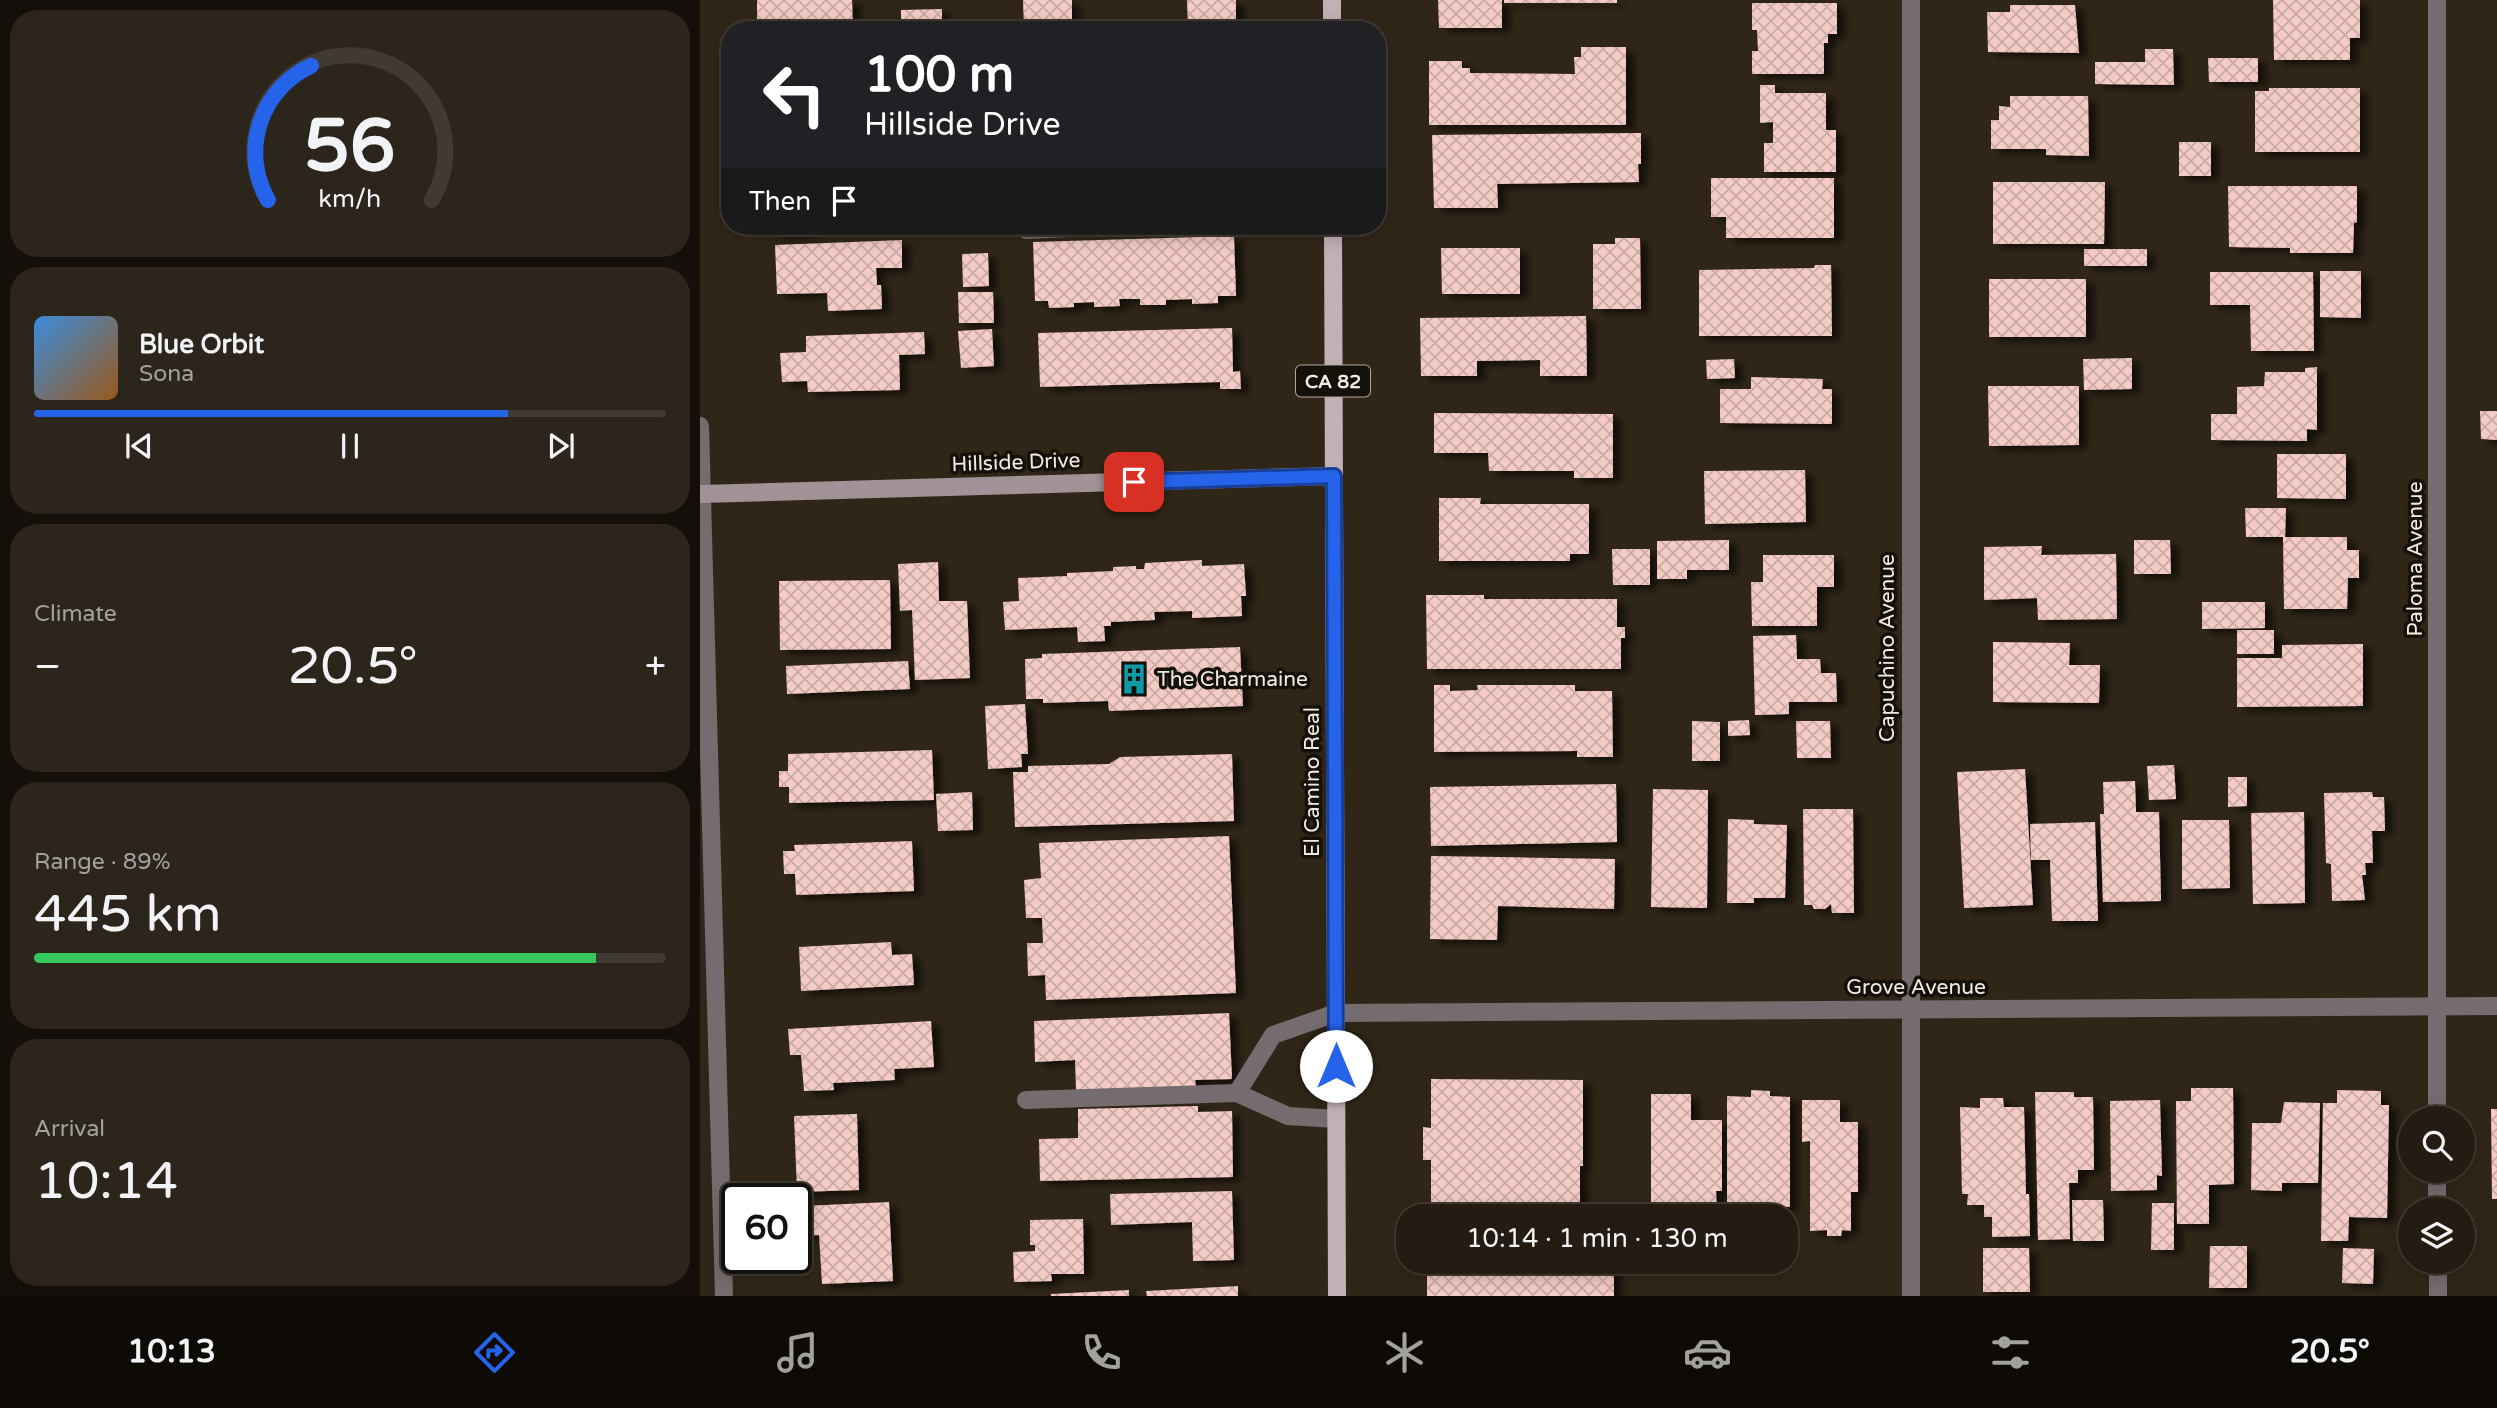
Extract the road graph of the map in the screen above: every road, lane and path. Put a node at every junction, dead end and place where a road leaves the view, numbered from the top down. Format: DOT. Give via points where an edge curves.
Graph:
graph roads {
  1 [pos="1332,0"];
  2 [pos="1911,0"];
  3 [pos="2438,0"];
  4 [pos="1332,21"];
  5 [pos="1333,235"];
  6 [pos="700,426"];
  7 [pos="1334,476"];
  8 [pos="701,494"];
  9 [pos="2497,1006"];
  10 [pos="2437,1007"];
  11 [pos="1909,1010"];
  12 [pos="1336,1013"];
  13 [pos="1237,1093"];
  14 [pos="1026,1100"];
  15 [pos="2437,1106"];
  16 [pos="1336,1119"];
  17 [pos="2438,1274"];
  18 [pos="724,1296"];
  19 [pos="1337,1296"];
  20 [pos="1911,1296"];
  21 [pos="2438,1296"];
  1 -- 4 [label="main road"];
  2 -- 11 [label="street, Capuchino Avenue"];
  3 -- 10 [label="street, Paloma Avenue"];
  5 -- 7 [label="main road, El Camino Real / CA 82"];
  6 -- 8 [label="street"];
  7 -- 8 [label="main road, Hillside Drive"];
  7 -- 12 [label="main road, El Camino Real / CA 82"];
  8 -- 18 [label="street"];
  9 -- 10 [label="street, Grove Avenue"];
  10 -- 11 [label="street, Grove Avenue"];
  10 -- 15 [label="street, Paloma Avenue"];
  11 -- 12 [label="street, Grove Avenue"];
  11 -- 20 [label="street, Capuchino Avenue"];
  12 -- 13 [label="street, Grove Avenue" via="1273,1035"];
  12 -- 16 [label="main road, El Camino Real / CA 82"];
  13 -- 14 [label="street"];
  13 -- 16 [label="street" via="1287,1116"];
  16 -- 19 [label="main road, El Camino Real / CA 82"];
  17 -- 21 [label="street"];
}
